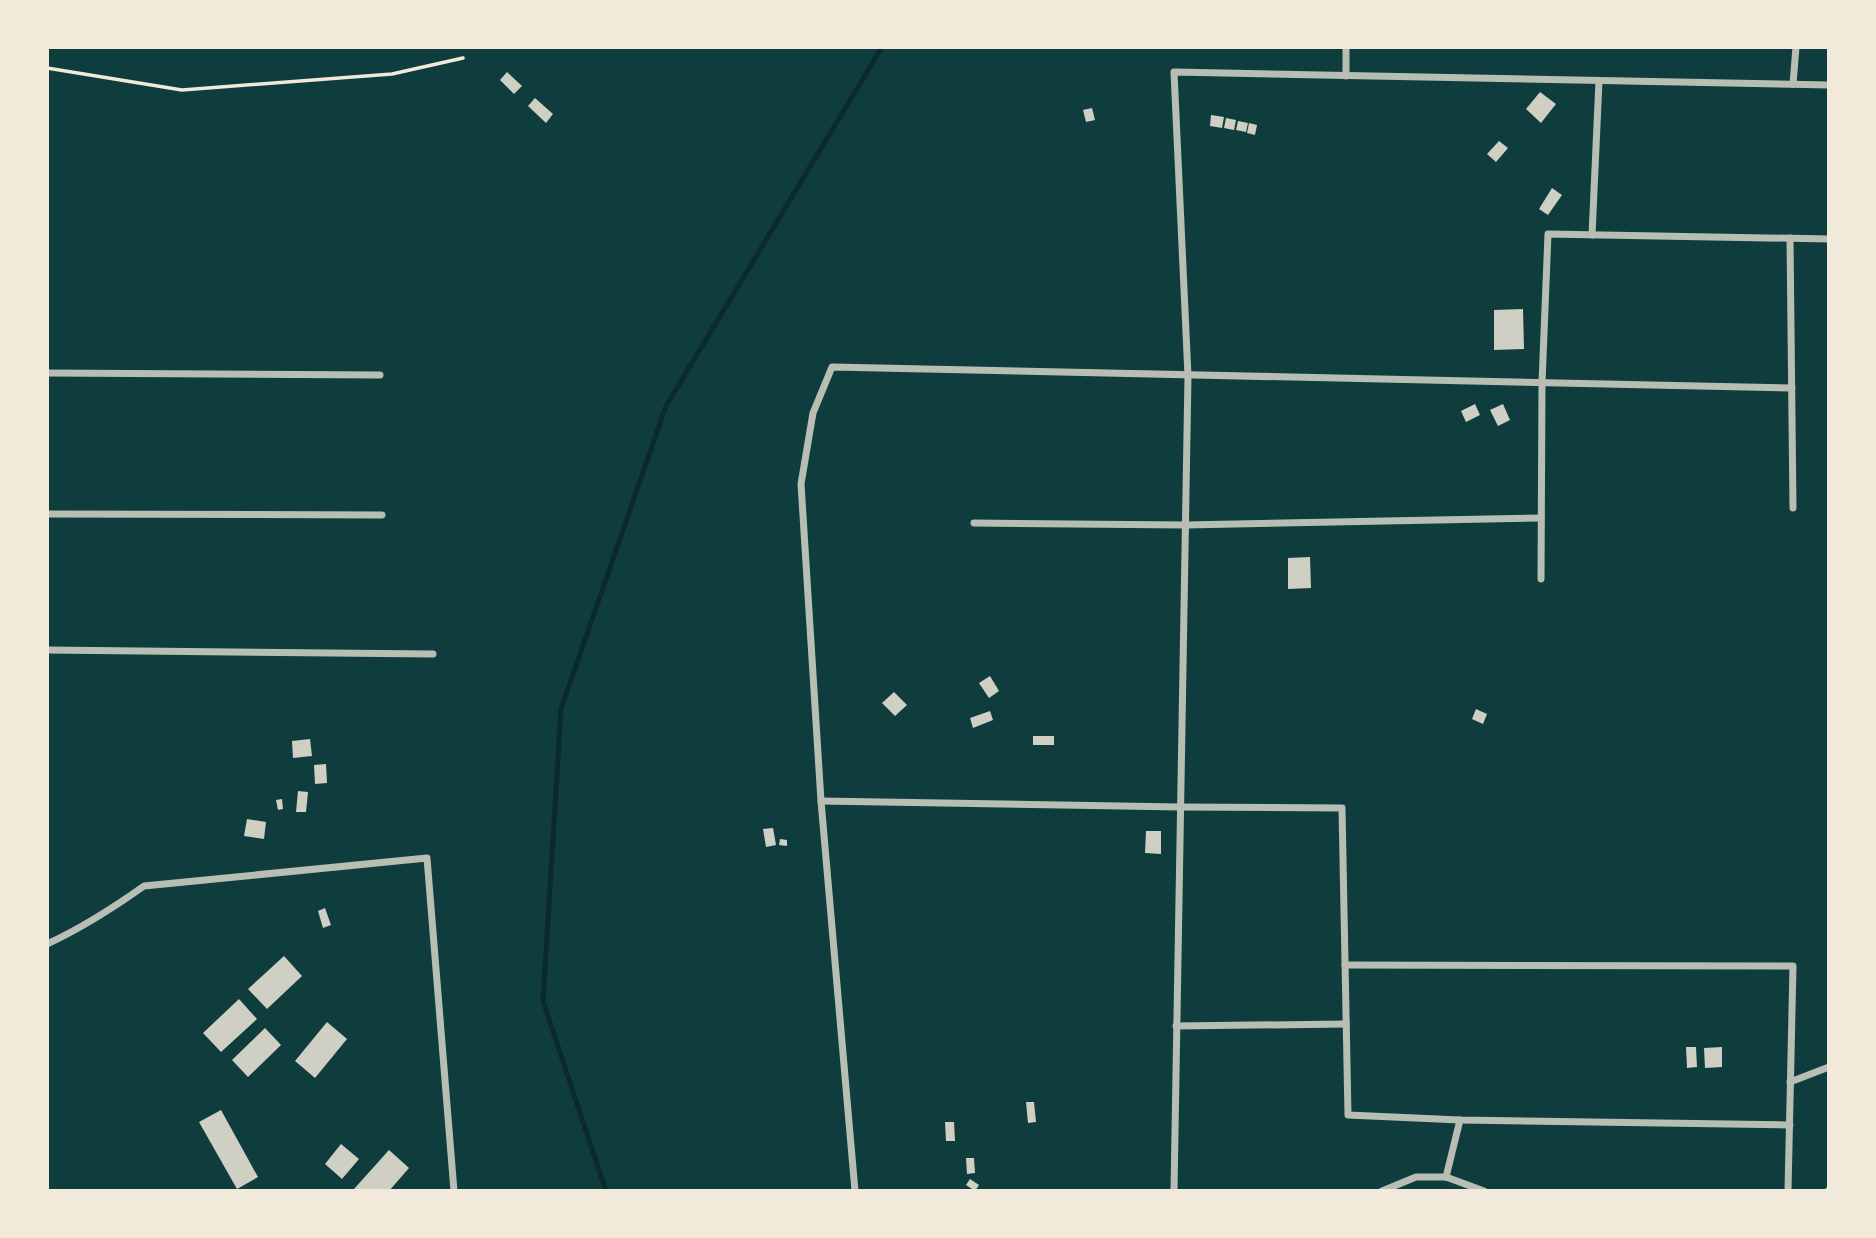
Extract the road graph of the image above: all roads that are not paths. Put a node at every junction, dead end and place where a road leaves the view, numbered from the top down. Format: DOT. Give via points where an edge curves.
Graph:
graph roads {
  1 [pos="1346,47"];
  2 [pos="1796,47"];
  3 [pos="1346,76"];
  4 [pos="1599,80"];
  5 [pos="1793,84"];
  6 [pos="1829,85"];
  7 [pos="1592,235"];
  8 [pos="1790,238"];
  9 [pos="1829,239"];
  10 [pos="47,373"];
  11 [pos="380,375"];
  12 [pos="1188,376"];
  13 [pos="1542,383"];
  14 [pos="1791,388"];
  15 [pos="1793,508"];
  16 [pos="47,514"];
  17 [pos="382,515"];
  18 [pos="1541,517"];
  19 [pos="974,523"];
  20 [pos="1185,525"];
  21 [pos="1541,579"];
  22 [pos="47,650"];
  23 [pos="433,654"];
  24 [pos="821,802"];
  25 [pos="1180,807"];
  26 [pos="47,944"];
  27 [pos="1345,965"];
  28 [pos="1346,1024"];
  29 [pos="1177,1026"];
  30 [pos="1829,1067"];
  31 [pos="1790,1082"];
  32 [pos="1460,1120"];
  33 [pos="1790,1125"];
  34 [pos="1446,1177"];
  35 [pos="454,1191"];
  36 [pos="855,1191"];
  37 [pos="1174,1191"];
  38 [pos="1382,1191"];
  39 [pos="1484,1191"];
  40 [pos="1788,1191"];
  1 -- 3 [label="street"];
  2 -- 5 [label="street"];
  3 -- 4 [label="street"];
  3 -- 12 [label="street" via="1174,72"];
  4 -- 5 [label="street"];
  4 -- 7 [label="street"];
  5 -- 6 [label="street"];
  7 -- 8 [label="street"];
  7 -- 13 [label="street" via="1548,234"];
  8 -- 9 [label="street"];
  8 -- 14 [label="street"];
  10 -- 11 [label="street"];
  12 -- 13 [label="street"];
  12 -- 20 [label="street"];
  12 -- 24 [label="street" via="832,368 813,413 801,484"];
  13 -- 14 [label="street"];
  13 -- 18 [label="street"];
  14 -- 15 [label="street"];
  16 -- 17 [label="street"];
  18 -- 20 [label="street"];
  18 -- 21 [label="street"];
  19 -- 20 [label="street"];
  20 -- 25 [label="street"];
  22 -- 23 [label="street"];
  24 -- 25 [label="street"];
  24 -- 36 [label="street"];
  25 -- 27 [label="street" via="1342,808"];
  25 -- 29 [label="street"];
  26 -- 35 [label="street" via="144,886 427,858"];
  27 -- 28 [label="street"];
  27 -- 31 [label="street" via="1793,966"];
  28 -- 29 [label="street"];
  28 -- 32 [label="street" via="1348,1115"];
  29 -- 37 [label="street"];
  30 -- 31 [label="street"];
  31 -- 33 [label="street"];
  32 -- 33 [label="street"];
  32 -- 34 [label="street"];
  33 -- 40 [label="street"];
  34 -- 38 [label="street" via="1416,1177"];
  34 -- 39 [label="street"];
}
